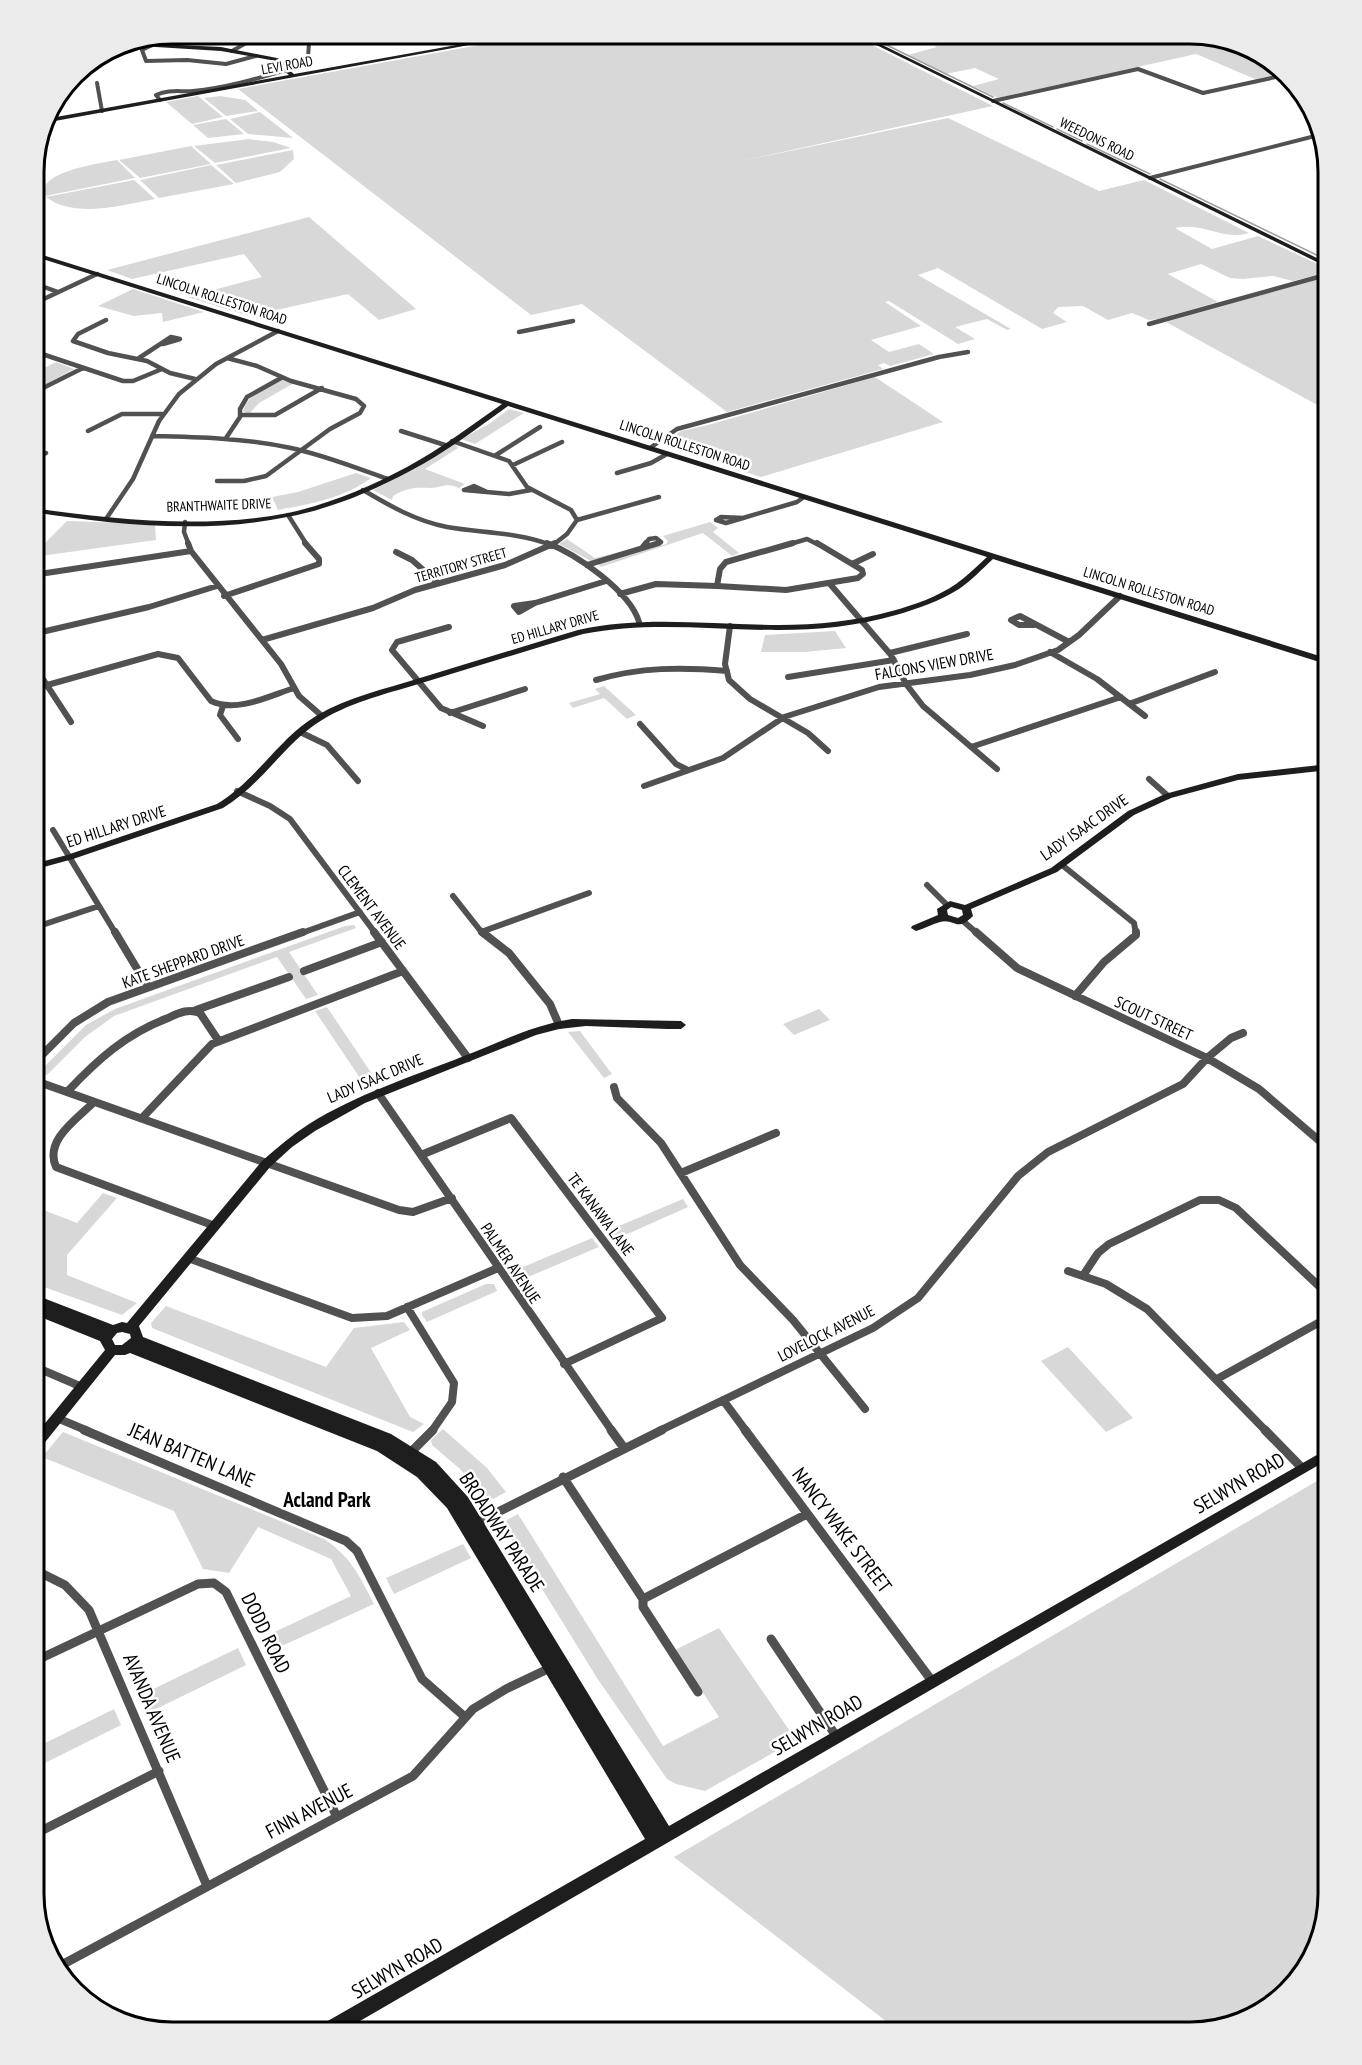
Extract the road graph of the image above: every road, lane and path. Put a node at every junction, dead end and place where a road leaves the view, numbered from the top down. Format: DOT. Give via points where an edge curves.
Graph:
graph roads {
  1 [pos="244,44"];
  2 [pos="472,44"];
  3 [pos="876,44"];
  4 [pos="153,45"];
  5 [pos="151,46"];
  6 [pos="307,46"];
  7 [pos="232,51"];
  8 [pos="256,56"];
  9 [pos="285,67"];
  10 [pos="294,76"];
  11 [pos="1277,77"];
  12 [pos="97,83"];
  13 [pos="160,100"];
  14 [pos="993,101"];
  15 [pos="102,111"];
  16 [pos="55,119"];
  17 [pos="1313,136"];
  18 [pos="1149,178"];
  19 [pos="44,257"];
  20 [pos="1318,261"];
  21 [pos="97,274"];
  22 [pos="1318,277"];
  23 [pos="44,288"];
  24 [pos="58,292"];
  25 [pos="44,299"];
  26 [pos="106,321"];
  27 [pos="573,321"];
  28 [pos="1149,324"];
  29 [pos="278,331"];
  30 [pos="519,332"];
  31 [pos="163,344"];
  32 [pos="968,352"];
  33 [pos="44,355"];
  34 [pos="139,358"];
  35 [pos="227,358"];
  36 [pos="83,368"];
  37 [pos="162,369"];
  38 [pos="281,378"];
  39 [pos="195,379"];
  40 [pos="44,388"];
  41 [pos="322,388"];
  42 [pos="510,404"];
  43 [pos="162,414"];
  44 [pos="240,415"];
  45 [pos="540,427"];
  46 [pos="88,431"];
  47 [pos="401,431"];
  48 [pos="152,436"];
  49 [pos="226,438"];
  50 [pos="562,442"];
  51 [pos="448,443"];
  52 [pos="650,448"];
  53 [pos="300,450"];
  54 [pos="667,454"];
  55 [pos="496,455"];
  56 [pos="513,465"];
  57 [pos="617,473"];
  58 [pos="388,480"];
  59 [pos="217,481"];
  60 [pos="363,490"];
  61 [pos="531,490"];
  62 [pos="487,492"];
  63 [pos="659,496"];
  64 [pos="804,497"];
  65 [pos="44,514"];
  66 [pos="288,515"];
  67 [pos="743,518"];
  68 [pos="106,519"];
  69 [pos="577,520"];
  70 [pos="185,522"];
  71 [pos="550,544"];
  72 [pos="642,548"];
  73 [pos="191,551"];
  74 [pos="396,552"];
  75 [pos="873,554"];
  76 [pos="992,556"];
  77 [pos="852,564"];
  78 [pos="587,565"];
  79 [pos="44,573"];
  80 [pos="606,581"];
  81 [pos="438,583"];
  82 [pos="830,584"];
  83 [pos="217,586"];
  84 [pos="717,586"];
  85 [pos="620,594"];
  86 [pos="224,596"];
  87 [pos="1120,596"];
  88 [pos="535,603"];
  89 [pos="860,620"];
  90 [pos="639,622"];
  91 [pos="1034,625"];
  92 [pos="730,626"];
  93 [pos="449,627"];
  94 [pos="44,631"];
  95 [pos="967,634"];
  96 [pos="262,640"];
  97 [pos="1069,642"];
  98 [pos="1050,652"];
  99 [pos="890,653"];
  100 [pos="1318,659"];
  101 [pos="894,660"];
  102 [pos="727,671"];
  103 [pos="1215,672"];
  104 [pos="788,677"];
  105 [pos="44,680"];
  106 [pos="596,680"];
  107 [pos="418,682"];
  108 [pos="906,684"];
  109 [pos="47,685"];
  110 [pos="44,686"];
  111 [pos="294,688"];
  112 [pos="525,689"];
  113 [pos="1121,698"];
  114 [pos="1129,704"];
  115 [pos="223,706"];
  116 [pos="450,713"];
  117 [pos="322,716"];
  118 [pos="1145,716"];
  119 [pos="784,717"];
  120 [pos="71,722"];
  121 [pos="640,724"];
  122 [pos="483,726"];
  123 [pos="300,732"];
  124 [pos="238,739"];
  125 [pos="971,747"];
  126 [pos="828,752"];
  127 [pos="1318,768"];
  128 [pos="997,769"];
  129 [pos="688,770"];
  130 [pos="1149,779"];
  131 [pos="358,781"];
  132 [pos="644,786"];
  133 [pos="240,792"];
  134 [pos="1168,796"];
  135 [pos="53,830"];
  136 [pos="69,855"];
  137 [pos="44,863"];
  138 [pos="1062,865"];
  139 [pos="927,885"];
  140 [pos="589,893"];
  141 [pos="453,896"];
  142 [pos="947,905"];
  143 [pos="99,906"];
  144 [pos="966,908"];
  145 [pos="360,912"];
  146 [pos="944,917"];
  147 [pos="963,921"];
  148 [pos="44,924"];
  149 [pos="916,928"];
  150 [pos="482,932"];
  151 [pos="382,942"];
  152 [pos="304,971"];
  153 [pos="403,971"];
  154 [pos="289,977"];
  155 [pos="148,987"];
  156 [pos="1075,996"];
  157 [pos="196,1011"];
  158 [pos="559,1025"];
  159 [pos="681,1025"];
  160 [pos="1244,1033"];
  161 [pos="218,1040"];
  162 [pos="44,1054"];
  163 [pos="468,1058"];
  164 [pos="1207,1058"];
  165 [pos="44,1084"];
  166 [pos="614,1087"];
  167 [pos="67,1092"];
  168 [pos="378,1093"];
  169 [pos="94,1101"];
  170 [pos="142,1118"];
  171 [pos="776,1133"];
  172 [pos="1318,1140"];
  173 [pos="421,1155"];
  174 [pos="266,1164"];
  175 [pos="681,1173"];
  176 [pos="452,1198"];
  177 [pos="215,1226"];
  178 [pos="188,1258"];
  179 [pos="498,1268"];
  180 [pos="1068,1271"];
  181 [pos="1084,1274"];
  182 [pos="1318,1285"];
  183 [pos="44,1305"];
  184 [pos="407,1307"];
  185 [pos="44,1313"];
  186 [pos="1318,1323"];
  187 [pos="133,1338"];
  188 [pos="110,1339"];
  189 [pos="820,1353"];
  190 [pos="564,1364"];
  191 [pos="44,1371"];
  192 [pos="1217,1378"];
  193 [pos="82,1387"];
  194 [pos="723,1400"];
  195 [pos="865,1409"];
  196 [pos="57,1418"];
  197 [pos="44,1434"];
  198 [pos="624,1448"];
  199 [pos="407,1456"];
  200 [pos="1318,1459"];
  201 [pos="1302,1468"];
  202 [pos="563,1478"];
  203 [pos="807,1514"];
  204 [pos="471,1525"];
  205 [pos="44,1574"];
  206 [pos="643,1599"];
  207 [pos="99,1630"];
  208 [pos="771,1640"];
  209 [pos="44,1657"];
  210 [pos="556,1665"];
  211 [pos="932,1681"];
  212 [pos="698,1692"];
  213 [pos="465,1717"];
  214 [pos="836,1736"];
  215 [pos="159,1772"];
  216 [pos="337,1816"];
  217 [pos="44,1830"];
  218 [pos="660,1838"];
  219 [pos="207,1886"];
  220 [pos="64,1963"];
  221 [pos="344,2021"];
  1 -- 7 [label="street"];
  2 -- 10 [label="street, LEVI ROAD"];
  3 -- 14 [label="street, WEEDONS ROAD"];
  4 -- 7 [label="street"];
  5 -- 8 [label="street" via="142,50 146,61 226,64"];
  6 -- 9 [label="street" via="308,57"];
  7 -- 8 [label="street"];
  8 -- 9 [label="street"];
  9 -- 10 [label="street"];
  9 -- 13 [label="street" via="250,81 163,92 156,95"];
  10 -- 13 [label="street, LEVI ROAD"];
  11 -- 14 [label="street" via="1203,93 1139,69"];
  12 -- 15 [label="street"];
  13 -- 15 [label="street, LEVI ROAD"];
  14 -- 18 [label="street, WEEDONS ROAD"];
  15 -- 16 [label="street, LEVI ROAD"];
  17 -- 18 [label="street"];
  18 -- 20 [label="street, WEEDONS ROAD"];
  19 -- 21 [label="street, LINCOLN ROLLESTON ROAD"];
  21 -- 24 [label="street"];
  21 -- 29 [label="street, LINCOLN ROLLESTON ROAD"];
  22 -- 28 [label="street"];
  23 -- 24 [label="street"];
  24 -- 25 [label="street"];
  26 -- 34 [label="street" via="78,334 73,341"];
  27 -- 30 [label="street"];
  29 -- 35 [label="street"];
  29 -- 42 [label="street, LINCOLN ROLLESTON ROAD"];
  31 -- 34 [label="street"];
  32 -- 52 [label="street" via="677,429"];
  33 -- 36 [label="street"];
  34 -- 37 [label="street"];
  35 -- 38 [label="street"];
  35 -- 39 [label="street"];
  36 -- 37 [label="street" via="127,381"];
  36 -- 40 [label="street"];
  37 -- 39 [label="street"];
  38 -- 41 [label="street"];
  38 -- 44 [label="street" via="243,400"];
  39 -- 43 [label="street"];
  41 -- 44 [label="street" via="275,415"];
  41 -- 53 [label="street" via="356,399 364,408"];
  42 -- 51 [label="street, BRANTHWAITE DRIVE" via="484,425"];
  42 -- 52 [label="street, LINCOLN ROLLESTON ROAD"];
  43 -- 46 [label="street" via="122,414"];
  43 -- 48 [label="street"];
  44 -- 49 [label="street"];
  45 -- 55 [label="street"];
  47 -- 51 [label="street"];
  48 -- 49 [label="street"];
  48 -- 68 [label="street" via="133,479"];
  49 -- 53 [label="street"];
  50 -- 56 [label="street"];
  51 -- 55 [label="street"];
  51 -- 58 [label="street, BRANTHWAITE DRIVE"];
  52 -- 54 [label="street, LINCOLN ROLLESTON ROAD"];
  53 -- 58 [label="street"];
  53 -- 59 [label="street" via="260,478"];
  54 -- 57 [label="street"];
  54 -- 64 [label="street, LINCOLN ROLLESTON ROAD"];
  55 -- 56 [label="street"];
  56 -- 61 [label="street"];
  58 -- 60 [label="street, BRANTHWAITE DRIVE"];
  60 -- 66 [label="street, BRANTHWAITE DRIVE"];
  60 -- 71 [label="street" via="395,510 427,522"];
  61 -- 62 [label="street"];
  61 -- 69 [label="street" via="571,510"];
  63 -- 69 [label="street"];
  64 -- 67 [label="street"];
  64 -- 76 [label="street, LINCOLN ROLLESTON ROAD"];
  65 -- 68 [label="street, BRANTHWAITE DRIVE"];
  66 -- 70 [label="street, BRANTHWAITE DRIVE"];
  66 -- 86 [label="street" via="319,564"];
  68 -- 70 [label="street, BRANTHWAITE DRIVE"];
  69 -- 71 [label="street, TERRITORY STREET"];
  70 -- 73 [label="street" via="185,538"];
  71 -- 78 [label="street"];
  71 -- 81 [label="street, TERRITORY STREET" via="504,567"];
  72 -- 78 [label="street"];
  73 -- 79 [label="street"];
  73 -- 83 [label="street"];
  74 -- 81 [label="street" via="412,560"];
  75 -- 77 [label="street"];
  76 -- 87 [label="street, LINCOLN ROLLESTON ROAD"];
  76 -- 89 [label="street, ED HILLARY DRIVE" via="954,588 922,603"];
  77 -- 82 [label="street" via="863,574"];
  77 -- 84 [label="street" via="813,541 799,540 726,562 720,569"];
  78 -- 80 [label="street"];
  80 -- 85 [label="street"];
  80 -- 88 [label="street"];
  81 -- 96 [label="street, TERRITORY STREET" via="372,608"];
  82 -- 84 [label="street" via="777,590"];
  82 -- 89 [label="street"];
  83 -- 86 [label="street"];
  83 -- 94 [label="street" via="149,607"];
  84 -- 85 [label="street" via="653,585"];
  85 -- 90 [label="street" via="637,612"];
  86 -- 96 [label="street"];
  87 -- 97 [label="street, FALCONS VIEW DRIVE"];
  87 -- 100 [label="street, LINCOLN ROLLESTON ROAD"];
  89 -- 92 [label="street, ED HILLARY DRIVE" via="803,627"];
  89 -- 99 [label="street"];
  90 -- 92 [label="street, ED HILLARY DRIVE"];
  90 -- 107 [label="street, ED HILLARY DRIVE" via="580,632"];
  91 -- 97 [label="street"];
  92 -- 102 [label="street"];
  93 -- 107 [label="street" via="397,642 392,647"];
  95 -- 99 [label="street"];
  96 -- 111 [label="street" via="289,675"];
  97 -- 98 [label="street, FALCONS VIEW DRIVE"];
  98 -- 108 [label="street, FALCONS VIEW DRIVE" via="970,675"];
  98 -- 113 [label="street"];
  99 -- 101 [label="street"];
  101 -- 104 [label="street"];
  101 -- 108 [label="street"];
  102 -- 106 [label="street" via="639,669"];
  102 -- 119 [label="street" via="729,680 750,699"];
  103 -- 114 [label="street"];
  105 -- 109 [label="street"];
  107 -- 116 [label="street"];
  107 -- 117 [label="street, ED HILLARY DRIVE"];
  108 -- 119 [label="street, FALCONS VIEW DRIVE" via="879,687"];
  108 -- 125 [label="street" via="923,706"];
  109 -- 110 [label="street"];
  109 -- 115 [label="street" via="151,655 170,654 178,658 211,701"];
  109 -- 120 [label="street"];
  111 -- 115 [label="street"];
  111 -- 117 [label="street"];
  112 -- 116 [label="street"];
  113 -- 114 [label="street"];
  113 -- 125 [label="street"];
  114 -- 118 [label="street"];
  115 -- 124 [label="street" via="220,716"];
  116 -- 122 [label="street"];
  117 -- 123 [label="street, ED HILLARY DRIVE"];
  119 -- 126 [label="street"];
  119 -- 129 [label="street, FALCONS VIEW DRIVE" via="723,758"];
  121 -- 129 [label="street" via="676,764"];
  123 -- 131 [label="street" via="318,736 329,744"];
  123 -- 133 [label="street, ED HILLARY DRIVE"];
  125 -- 128 [label="street"];
  127 -- 134 [label="street, LADY ISAAC DRIVE" via="1238,777"];
  129 -- 132 [label="street, FALCONS VIEW DRIVE"];
  130 -- 134 [label="street"];
  133 -- 136 [label="street, ED HILLARY DRIVE" via="201,814"];
  133 -- 145 [label="street, CLEMENT AVENUE" via="290,819"];
  134 -- 138 [label="street, LADY ISAAC DRIVE" via="1131,813"];
  135 -- 136 [label="street"];
  136 -- 137 [label="street, ED HILLARY DRIVE"];
  136 -- 143 [label="street"];
  138 -- 144 [label="street, LADY ISAAC DRIVE"];
  138 -- 156 [label="street" via="1134,923 1136,935 1104,962"];
  139 -- 142 [label="street"];
  140 -- 150 [label="street"];
  141 -- 150 [label="street"];
  142 -- 144 [label="street"];
  142 -- 146 [label="street" via="941,912"];
  143 -- 148 [label="street"];
  143 -- 155 [label="street"];
  144 -- 147 [label="street" via="969,914"];
  145 -- 151 [label="street, CLEMENT AVENUE"];
  145 -- 155 [label="street, KATE SHEPPARD DRIVE"];
  146 -- 147 [label="street"];
  146 -- 149 [label="street"];
  147 -- 156 [label="street, SCOUT STREET" via="1017,969"];
  150 -- 158 [label="street" via="509,953 550,1004"];
  151 -- 152 [label="street"];
  151 -- 153 [label="street, CLEMENT AVENUE"];
  153 -- 161 [label="street"];
  153 -- 163 [label="street, CLEMENT AVENUE"];
  154 -- 157 [label="street"];
  155 -- 162 [label="street, KATE SHEPPARD DRIVE" via="108,1002 82,1018"];
  156 -- 164 [label="street, SCOUT STREET"];
  157 -- 161 [label="street" via="203,1015"];
  157 -- 167 [label="street" via="184,1011 148,1024 123,1038"];
  158 -- 159 [label="street, LADY ISAAC DRIVE"];
  158 -- 163 [label="street, LADY ISAAC DRIVE"];
  160 -- 164 [label="street" via="1231,1038"];
  161 -- 170 [label="street" via="201,1053"];
  163 -- 168 [label="street, LADY ISAAC DRIVE"];
  164 -- 172 [label="street, SCOUT STREET" via="1259,1089"];
  164 -- 189 [label="street, LOVELOCK AVENUE" via="1183,1084 1048,1152 1018,1176 918,1298 873,1328"];
  165 -- 167 [label="street"];
  166 -- 175 [label="street" via="617,1098 661,1143"];
  167 -- 169 [label="street"];
  168 -- 173 [label="street, PALMER AVENUE"];
  168 -- 174 [label="street, LADY ISAAC DRIVE" via="319,1121"];
  169 -- 170 [label="street"];
  169 -- 177 [label="street" via="52,1146 50,1157 56,1167"];
  170 -- 174 [label="street"];
  171 -- 175 [label="street"];
  173 -- 176 [label="street, PALMER AVENUE"];
  173 -- 190 [label="street, TE KANAWA LANE" via="512,1118 662,1318"];
  174 -- 176 [label="street" via="399,1210 413,1212"];
  174 -- 177 [label="street, LADY ISAAC DRIVE"];
  175 -- 189 [label="street" via="740,1265"];
  176 -- 179 [label="street, PALMER AVENUE"];
  177 -- 178 [label="street, LADY ISAAC DRIVE"];
  178 -- 184 [label="street" via="352,1318 379,1317"];
  178 -- 187 [label="street, LADY ISAAC DRIVE"];
  179 -- 184 [label="street"];
  179 -- 190 [label="street, PALMER AVENUE"];
  180 -- 181 [label="street"];
  181 -- 182 [label="street" via="1109,1244 1200,1200 1212,1198 1236,1208"];
  181 -- 192 [label="street" via="1147,1309"];
  183 -- 188 [label="street"];
  184 -- 199 [label="street" via="457,1393 453,1404"];
  185 -- 188 [label="street"];
  186 -- 192 [label="street"];
  187 -- 188 [label="street"];
  187 -- 188 [label="street" via="122,1327"];
  187 -- 199 [label="street, BROADWAY PARADE"];
  188 -- 193 [label="street"];
  189 -- 194 [label="street, LOVELOCK AVENUE"];
  189 -- 195 [label="street"];
  190 -- 198 [label="street, PALMER AVENUE"];
  191 -- 193 [label="street"];
  192 -- 201 [label="street"];
  193 -- 196 [label="street"];
  194 -- 198 [label="street, LOVELOCK AVENUE"];
  194 -- 203 [label="street, NANCY WAKE STREET"];
  196 -- 197 [label="street"];
  196 -- 213 [label="street, JEAN BATTEN LANE" via="346,1541 357,1551 422,1679"];
  198 -- 202 [label="street, LOVELOCK AVENUE"];
  199 -- 204 [label="street, BROADWAY PARADE"];
  200 -- 201 [label="street, SELWYN ROAD"];
  201 -- 211 [label="street, SELWYN ROAD"];
  202 -- 204 [label="street, LOVELOCK AVENUE"];
  202 -- 206 [label="street"];
  203 -- 206 [label="street"];
  203 -- 211 [label="street, NANCY WAKE STREET"];
  204 -- 210 [label="street, BROADWAY PARADE"];
  205 -- 207 [label="street, AVANDA AVENUE" via="76,1593"];
  206 -- 212 [label="street" via="643,1607"];
  207 -- 209 [label="street, DODD ROAD"];
  207 -- 215 [label="street, AVANDA AVENUE"];
  207 -- 216 [label="street, DODD ROAD" via="198,1584 214,1583 220,1587 226,1592"];
  208 -- 214 [label="street"];
  210 -- 213 [label="street, FINN AVENUE"];
  210 -- 218 [label="street, BROADWAY PARADE"];
  211 -- 214 [label="street, SELWYN ROAD"];
  213 -- 216 [label="street, FINN AVENUE" via="428,1765"];
  214 -- 218 [label="street, SELWYN ROAD"];
  215 -- 217 [label="street"];
  215 -- 219 [label="street, AVANDA AVENUE"];
  216 -- 219 [label="street, FINN AVENUE"];
  218 -- 221 [label="street, SELWYN ROAD"];
  219 -- 220 [label="street, FINN AVENUE"];
}
